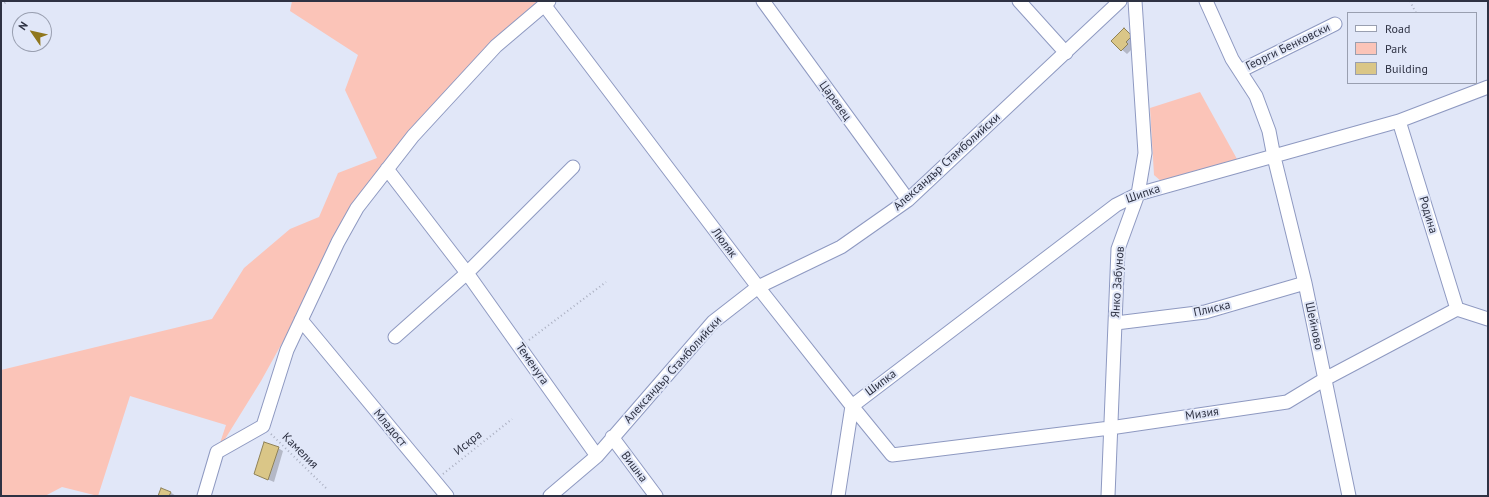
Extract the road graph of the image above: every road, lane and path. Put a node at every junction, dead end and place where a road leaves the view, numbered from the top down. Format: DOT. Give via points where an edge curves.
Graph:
graph roads {
  1 [pos="8,1"];
  2 [pos="763,1"];
  3 [pos="1019,1"];
  4 [pos="1120,1"];
  5 [pos="1135,1"];
  6 [pos="1206,1"];
  7 [pos="1410,1"];
  8 [pos="547,3"];
  9 [pos="1,6"];
  10 [pos="1416,12"];
  11 [pos="1335,24"];
  12 [pos="1066,54"];
  13 [pos="1240,71"];
  14 [pos="1488,87"];
  15 [pos="1399,121"];
  16 [pos="1274,156"];
  17 [pos="573,167"];
  18 [pos="387,169"];
  19 [pos="1138,194"];
  20 [pos="908,200"];
  21 [pos="467,272"];
  22 [pos="606,282"];
  23 [pos="1305,283"];
  24 [pos="758,287"];
  25 [pos="1457,309"];
  26 [pos="1488,319"];
  27 [pos="301,320"];
  28 [pos="1116,322"];
  29 [pos="395,336"];
  30 [pos="520,347"];
  31 [pos="1325,379"];
  32 [pos="852,406"];
  33 [pos="512,419"];
  34 [pos="263,426"];
  35 [pos="1110,428"];
  36 [pos="612,437"];
  37 [pos="892,455"];
  38 [pos="597,456"];
  39 [pos="435,481"];
  40 [pos="326,488"];
  41 [pos="204,496"];
  42 [pos="446,496"];
  43 [pos="550,496"];
  44 [pos="656,496"];
  45 [pos="838,496"];
  46 [pos="1108,496"];
  47 [pos="1350,496"];
  1 -- 9 [label="path"];
  2 -- 20 [label="street, Царевец"];
  3 -- 12 [label="street"];
  4 -- 12 [label="street, Александър Стамболийски"];
  5 -- 19 [label="street, Янко Забунов" via="1146,153"];
  6 -- 13 [label="street" via="1232,60"];
  7 -- 10 [label="path"];
  8 -- 18 [label="street" via="496,46 413,136"];
  8 -- 24 [label="street, Люляк"];
  11 -- 13 [label="street, Георги Бенковски"];
  12 -- 20 [label="street, Александър Стамболийски"];
  13 -- 16 [label="street, Шейново" via="1256,96 1269,130"];
  14 -- 15 [label="street, Шипка"];
  15 -- 16 [label="street, Шипка"];
  15 -- 25 [label="street, Родина"];
  16 -- 19 [label="street, Шипка"];
  16 -- 23 [label="street, Шейново"];
  17 -- 21 [label="street"];
  18 -- 21 [label="street, Теменуга"];
  18 -- 27 [label="street" via="357,208"];
  19 -- 28 [label="street, Янко Забунов" via="1118,249"];
  19 -- 32 [label="street, Шипка" via="1116,205 1080,231"];
  20 -- 24 [label="street, Александър Стамболийски" via="841,247"];
  21 -- 29 [label="street"];
  21 -- 30 [label="street, Теменуга"];
  22 -- 30 [label="path"];
  23 -- 28 [label="street, Плиска" via="1205,312"];
  23 -- 31 [label="street, Шейново"];
  24 -- 32 [label="street, Люляк"];
  24 -- 36 [label="street, Александър Стамболийски" via="713,322"];
  25 -- 26 [label="street"];
  25 -- 31 [label="street, Мизия"];
  27 -- 34 [label="street" via="287,350"];
  27 -- 39 [label="street, Младост"];
  28 -- 35 [label="street, Янко Забунов"];
  30 -- 38 [label="street, Теменуга"];
  31 -- 35 [label="street, Мизия" via="1287,402"];
  31 -- 47 [label="street, Шейново"];
  32 -- 37 [label="street, Люляк"];
  32 -- 45 [label="street"];
  33 -- 39 [label="path, Искра"];
  34 -- 40 [label="path, Камелия"];
  34 -- 41 [label="street" via="217,452"];
  35 -- 37 [label="street, Мизия"];
  35 -- 46 [label="street, Янко Забунов"];
  36 -- 38 [label="street, Александър Стамболийски"];
  36 -- 44 [label="street, Вишна"];
  38 -- 43 [label="street, Александър Стамболийски"];
  39 -- 42 [label="street, Младост"];
}
